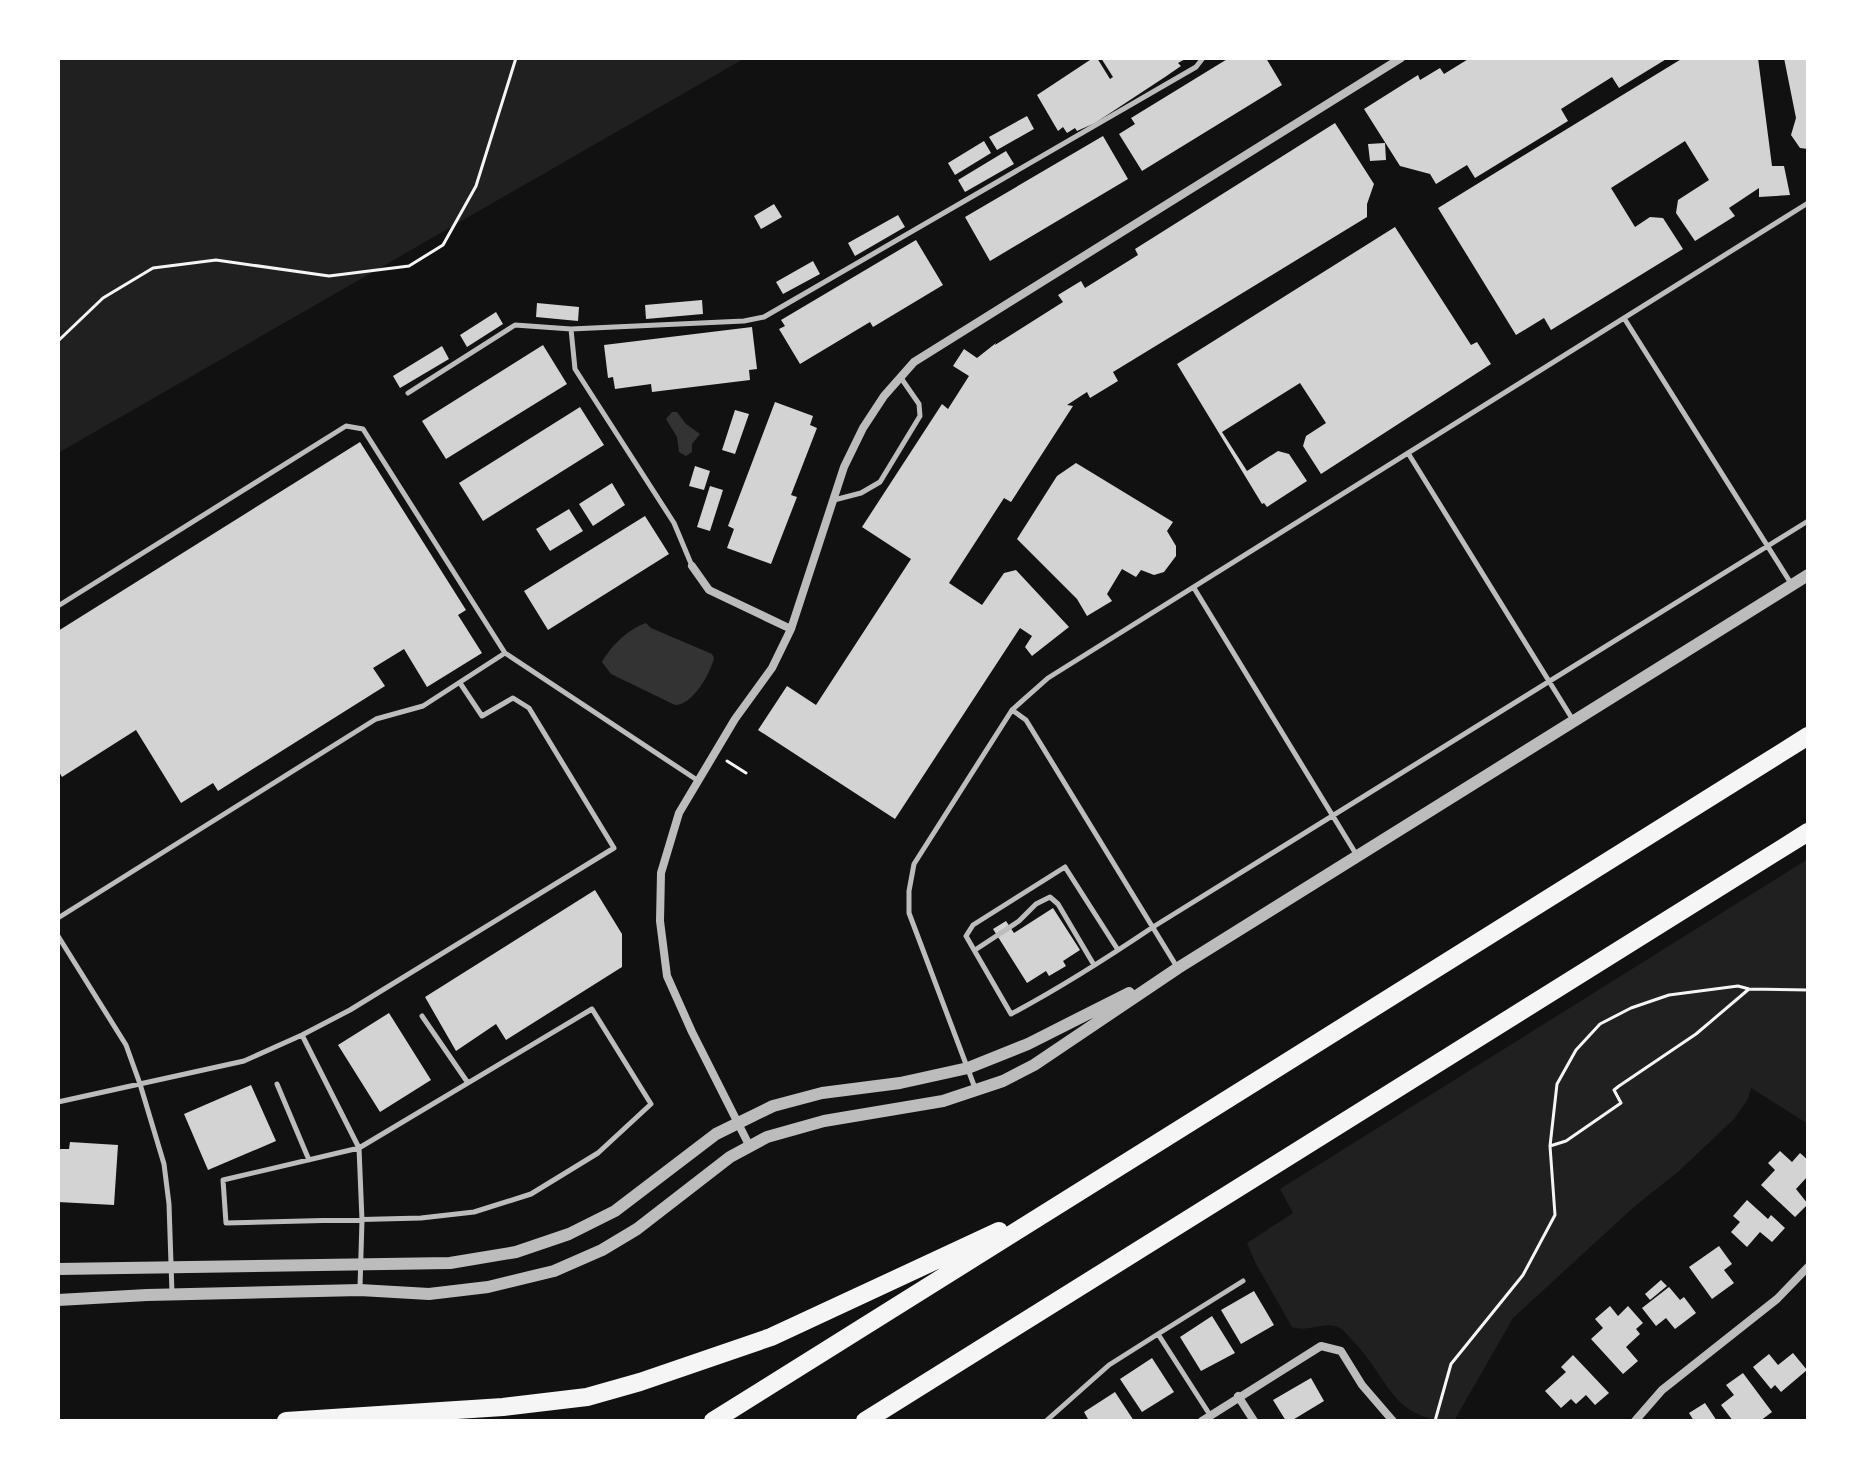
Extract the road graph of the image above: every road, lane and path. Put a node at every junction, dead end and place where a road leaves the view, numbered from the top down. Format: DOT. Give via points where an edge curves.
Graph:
graph roads {
  1 [pos="516,58"];
  2 [pos="1203,58"];
  3 [pos="1401,58"];
  4 [pos="1808,203"];
  5 [pos="1624,318"];
  6 [pos="571,329"];
  7 [pos="58,341"];
  8 [pos="901,378"];
  9 [pos="408,393"];
  10 [pos="1408,453"];
  11 [pos="833,500"];
  12 [pos="1808,521"];
  13 [pos="1766,547"];
  14 [pos="692,566"];
  15 [pos="1808,575"];
  16 [pos="1792,585"];
  17 [pos="1194,588"];
  18 [pos="58,606"];
  19 [pos="791,629"];
  20 [pos="505,653"];
  21 [pos="1550,681"];
  22 [pos="460,683"];
  23 [pos="1012,710"];
  24 [pos="1573,720"];
  25 [pos="1808,736"];
  26 [pos="727,761"];
  27 [pos="746,773"];
  28 [pos="697,780"];
  29 [pos="1333,815"];
  30 [pos="1808,832"];
  31 [pos="1357,855"];
  32 [pos="58,918"];
  33 [pos="1153,927"];
  34 [pos="58,936"];
  35 [pos="974,950"];
  36 [pos="1118,950"];
  37 [pos="1094,965"];
  38 [pos="1178,968"];
  39 [pos="1749,989"];
  40 [pos="1808,990"];
  41 [pos="422,1016"];
  42 [pos="302,1035"];
  43 [pos="968,1068"];
  44 [pos="468,1083"];
  45 [pos="140,1084"];
  46 [pos="277,1084"];
  47 [pos="976,1092"];
  48 [pos="58,1102"];
  49 [pos="737,1123"];
  50 [pos="749,1145"];
  51 [pos="1550,1146"];
  52 [pos="359,1148"];
  53 [pos="309,1160"];
  54 [pos="1074,1195"];
  55 [pos="362,1220"];
  56 [pos="361,1264"];
  57 [pos="171,1266"];
  58 [pos="1808,1267"];
  59 [pos="58,1269"];
  60 [pos="1243,1281"];
  61 [pos="360,1290"];
  62 [pos="172,1294"];
  63 [pos="58,1300"];
  64 [pos="1158,1334"];
  65 [pos="1238,1396"];
  66 [pos="1206,1418"];
  67 [pos="286,1421"];
  68 [pos="713,1421"];
  69 [pos="868,1421"];
  70 [pos="1046,1421"];
  71 [pos="1254,1421"];
  72 [pos="1393,1421"];
  73 [pos="1435,1421"];
  74 [pos="1635,1421"];
  1 -- 7 [label="path" via="476,186 443,245 432,252 409,266 329,276 216,260 153,268 103,298"];
  2 -- 6 [label="lane" via="1196,67 764,317"];
  3 -- 8 [label="street" via="914,362"];
  4 -- 5 [label="lane"];
  5 -- 10 [label="lane"];
  5 -- 13 [label="lane"];
  6 -- 9 [label="lane" via="515,325"];
  6 -- 14 [label="lane" via="575,369 674,523"];
  8 -- 11 [label="street" via="863,428"];
  8 -- 11 [label="lane" via="919,404 920,416 880,482"];
  10 -- 17 [label="lane"];
  10 -- 21 [label="lane"];
  11 -- 19 [label="street"];
  12 -- 13 [label="lane"];
  13 -- 16 [label="lane"];
  13 -- 21 [label="lane"];
  14 -- 19 [label="street" via="709,590"];
  15 -- 16 [label="street"];
  16 -- 24 [label="street"];
  17 -- 23 [label="lane" via="1048,678"];
  17 -- 29 [label="lane"];
  18 -- 20 [label="lane" via="346,426 363,429"];
  19 -- 28 [label="street" via="772,668"];
  20 -- 22 [label="lane"];
  20 -- 28 [label="lane"];
  21 -- 24 [label="lane"];
  21 -- 29 [label="lane"];
  22 -- 32 [label="lane" via="423,706 376,719"];
  22 -- 42 [label="lane" via="482,716 513,698 529,708 614,848"];
  23 -- 33 [label="lane" via="1026,720"];
  23 -- 43 [label="lane" via="914,864 909,891 909,913"];
  24 -- 31 [label="street"];
  25 -- 54 [label="highway"];
  26 -- 27 [label="path"];
  28 -- 49 [label="street" via="679,813 661,873 660,921 667,976"];
  29 -- 31 [label="lane"];
  29 -- 33 [label="lane"];
  30 -- 69 [label="highway"];
  31 -- 38 [label="street"];
  33 -- 36 [label="lane"];
  33 -- 38 [label="lane"];
  34 -- 45 [label="lane" via="126,1045"];
  35 -- 36 [label="lane" via="966,936 973,925 1065,867"];
  35 -- 37 [label="lane" via="1011,1014"];
  35 -- 37 [label="lane" via="1050,897"];
  36 -- 37 [label="lane"];
  38 -- 43 [label="street" via="1028,1044"];
  38 -- 47 [label="street" via="1034,1065"];
  39 -- 40 [label="path"];
  39 -- 51 [label="path" via="1696,1034 1614,1090 1621,1103 1566,1141"];
  39 -- 51 [label="path" via="1669,995 1600,1024 1576,1050 1557,1084"];
  41 -- 44 [label="lane"];
  42 -- 45 [label="lane" via="244,1061"];
  42 -- 52 [label="lane"];
  43 -- 47 [label="lane"];
  43 -- 49 [label="street" via="822,1093 773,1106"];
  44 -- 52 [label="lane"];
  44 -- 55 [label="lane" via="592,1009 651,1104 598,1153 531,1194 474,1212"];
  45 -- 48 [label="lane"];
  45 -- 57 [label="lane" via="164,1164"];
  46 -- 53 [label="lane"];
  47 -- 50 [label="street" via="824,1121"];
  49 -- 50 [label="street"];
  49 -- 56 [label="street" via="615,1211 569,1234 516,1252 450,1263"];
  50 -- 61 [label="street" via="637,1229 554,1271 429,1294"];
  51 -- 73 [label="path" via="1555,1215 1523,1275 1451,1364"];
  52 -- 53 [label="lane"];
  52 -- 55 [label="lane"];
  53 -- 55 [label="lane" via="223,1180 226,1223"];
  54 -- 67 [label="highway" via="771,1337 640,1382 587,1397 503,1407"];
  54 -- 68 [label="highway"];
  55 -- 56 [label="lane"];
  56 -- 57 [label="street"];
  56 -- 61 [label="lane"];
  57 -- 59 [label="street"];
  57 -- 62 [label="lane"];
  58 -- 74 [label="street" via="1757,1317 1662,1390"];
  60 -- 64 [label="lane"];
  61 -- 62 [label="street"];
  62 -- 63 [label="street"];
  64 -- 66 [label="lane"];
  64 -- 70 [label="lane" via="1109,1365"];
  65 -- 66 [label="street"];
  65 -- 71 [label="street"];
  65 -- 72 [label="street" via="1321,1346 1341,1351"];
}
